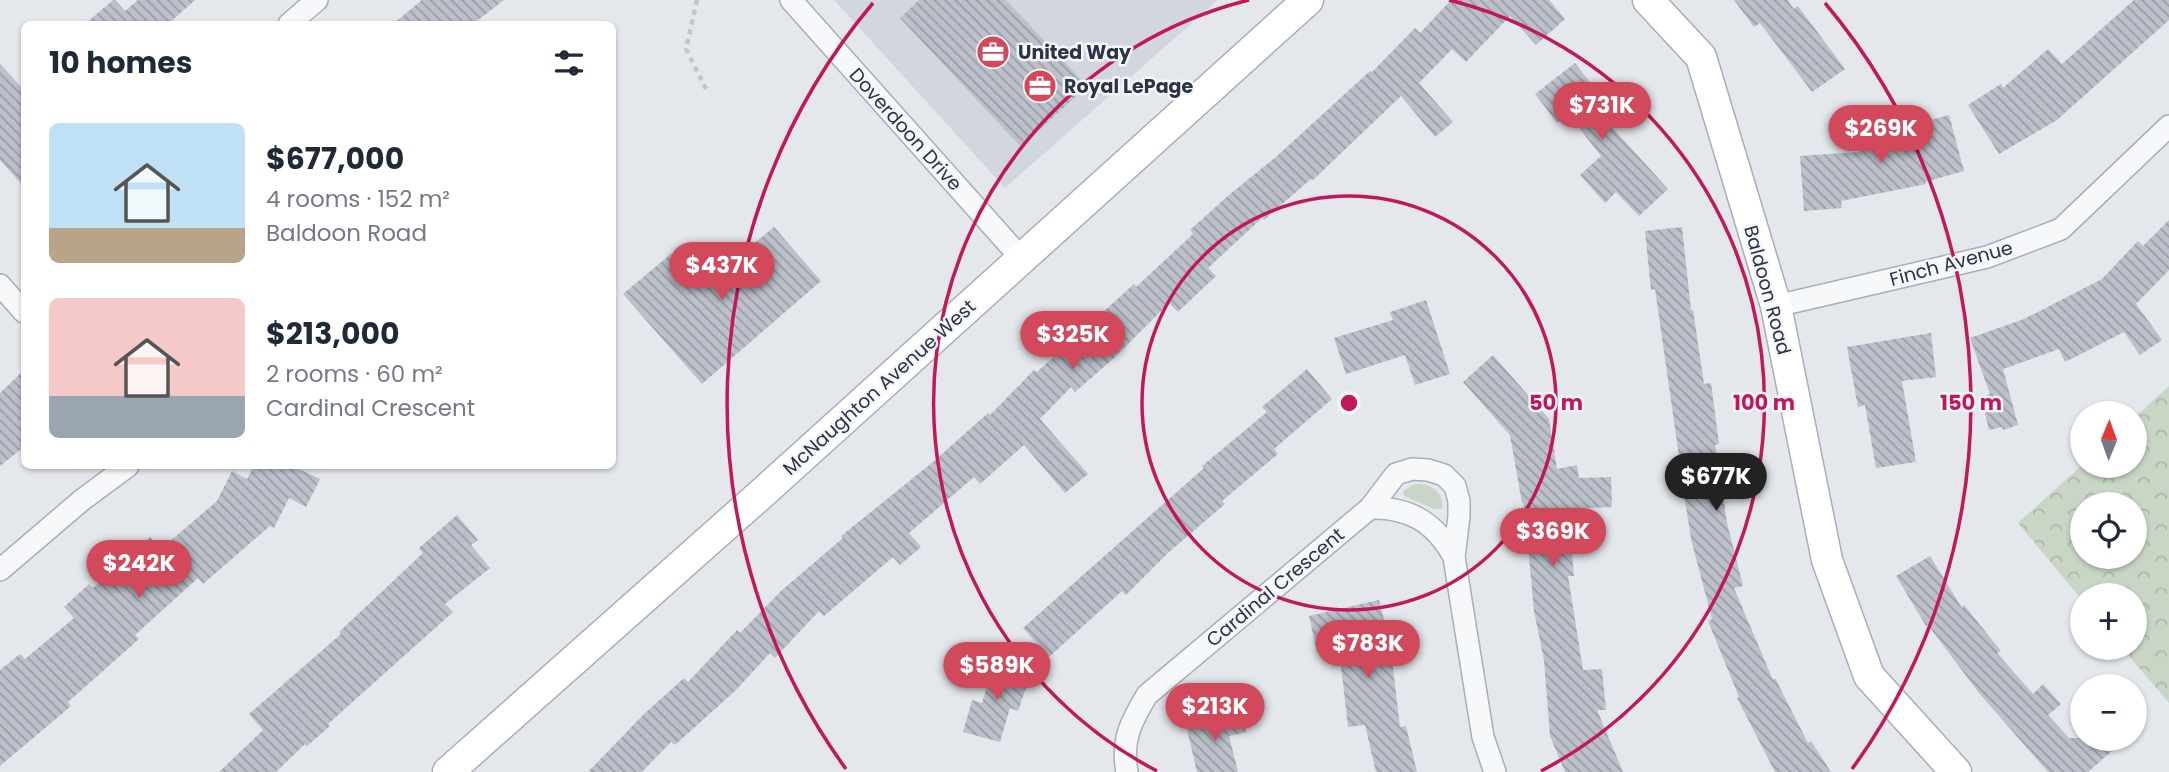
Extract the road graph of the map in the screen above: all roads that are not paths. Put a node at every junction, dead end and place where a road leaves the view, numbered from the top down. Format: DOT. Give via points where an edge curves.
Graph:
graph roads {
  1 [pos="317,0"];
  2 [pos="790,0"];
  3 [pos="1308,0"];
  4 [pos="1648,0"];
  5 [pos="292,21"];
  6 [pos="2169,126"];
  7 [pos="1021,258"];
  8 [pos="0,285"];
  9 [pos="1776,306"];
  10 [pos="21,309"];
  11 [pos="124,469"];
  12 [pos="1370,508"];
  13 [pos="1454,557"];
  14 [pos="0,570"];
  15 [pos="448,772"];
  16 [pos="1127,772"];
  17 [pos="1495,772"];
  18 [pos="1956,772"];
  1 -- 5 [label="street"];
  2 -- 7 [label="street, Doverdoon Drive"];
  3 -- 7 [label="main road, McNaughton Avenue West"];
  4 -- 9 [label="main road, Baldoon Road" via="1701,57"];
  6 -- 9 [label="street, Finch Avenue" via="2061,229 1987,257"];
  7 -- 15 [label="main road, McNaughton Avenue West"];
  8 -- 10 [label="street"];
  9 -- 18 [label="main road, Baldoon Road" via="1827,559 1869,676"];
  11 -- 14 [label="street"];
  12 -- 13 [label="street, Cardinal Crescent" via="1399,509 1416,517 1434,528"];
  12 -- 13 [label="street, Cardinal Crescent" via="1396,474 1412,469 1444,475 1455,486 1459,501"];
  12 -- 16 [label="street, Cardinal Crescent" via="1147,695 1131,723 1124,752"];
  13 -- 17 [label="street, Cardinal Crescent" via="1483,737"];
}
